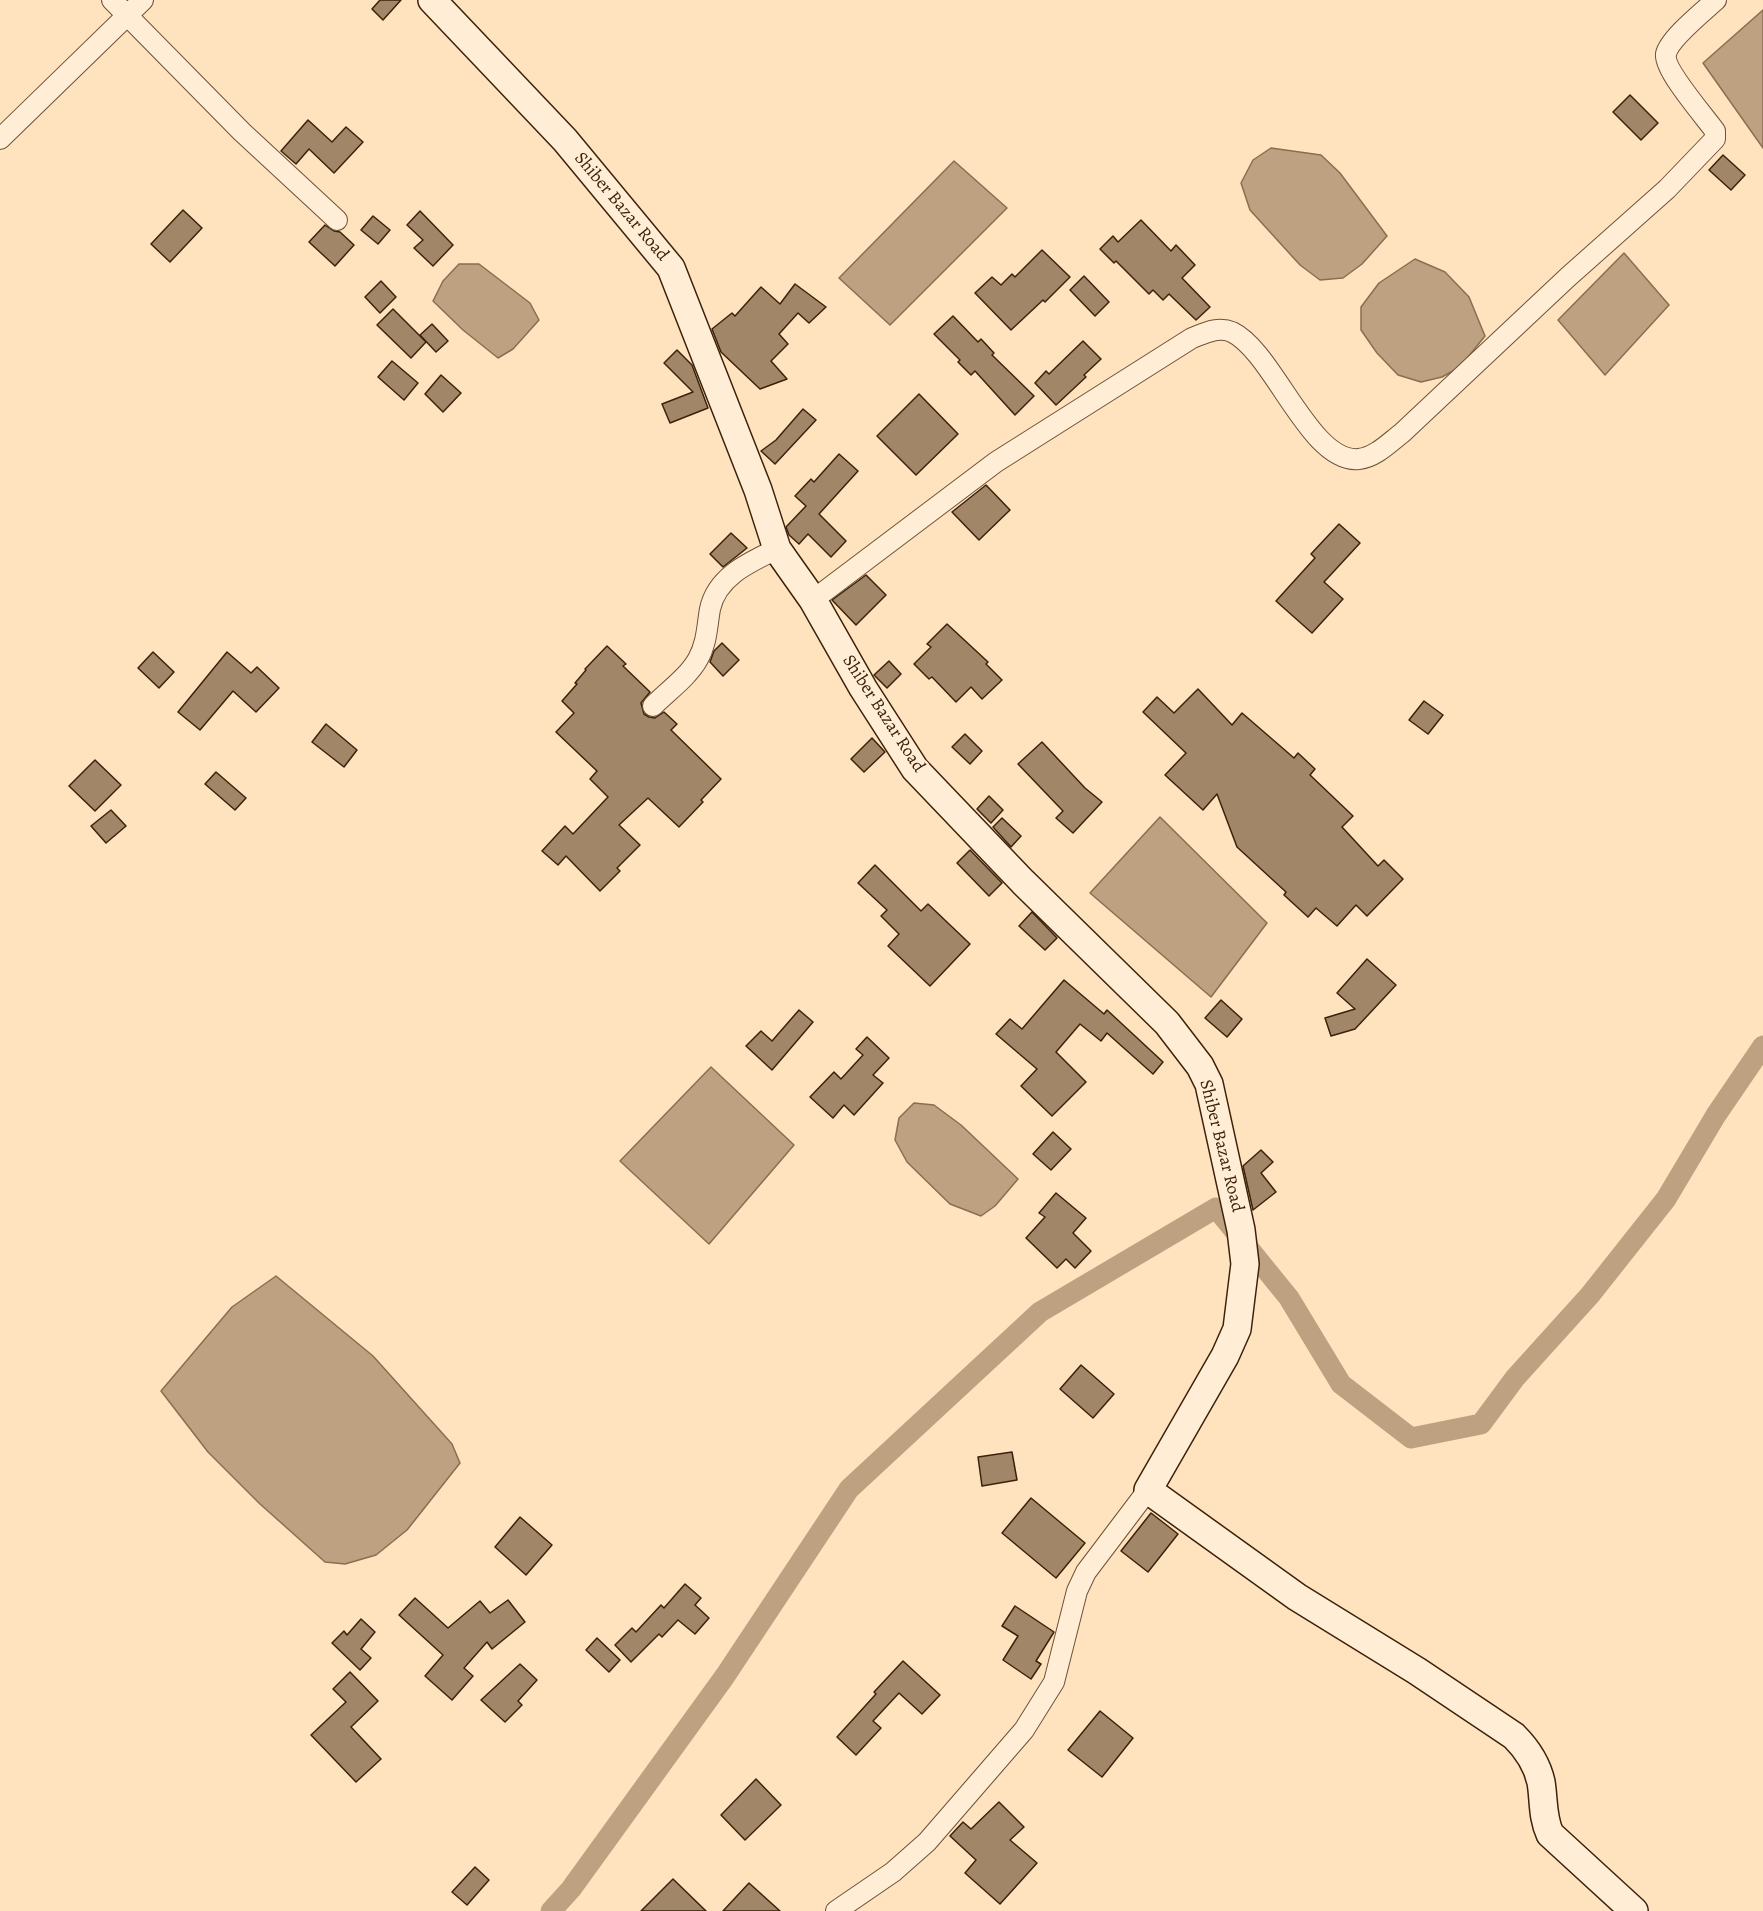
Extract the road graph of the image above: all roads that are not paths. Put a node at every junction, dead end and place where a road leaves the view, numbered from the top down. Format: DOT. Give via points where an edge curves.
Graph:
graph roads {
  1 [pos="112,0"];
  2 [pos="143,0"];
  3 [pos="432,0"];
  4 [pos="1716,0"];
  5 [pos="128,16"];
  6 [pos="0,139"];
  7 [pos="337,220"];
  8 [pos="777,549"];
  9 [pos="813,600"];
  10 [pos="653,706"];
  11 [pos="1148,1490"];
  12 [pos="836,1911"];
  13 [pos="1634,1911"];
  1 -- 5 [label="street"];
  2 -- 5 [label="street"];
  3 -- 8 [label="street, Shiber Bazar Road" via="566,140 671,267"];
  4 -- 9 [label="street" via="1690,22 1666,55 1668,68 1715,131 1715,139 1667,189 1375,454 1359,459 1344,457 1322,442 1248,344 1231,332 1213,330 1192,338 996,462"];
  5 -- 6 [label="street"];
  5 -- 7 [label="street" via="242,132"];
  8 -- 9 [label="street, Shiber Bazar Road"];
  8 -- 10 [label="street" via="742,566 721,585 710,606 698,660"];
  9 -- 11 [label="street, Shiber Bazar Road" via="915,770 1167,1023 1209,1084 1245,1264 1237,1329"];
  11 -- 12 [label="street" via="1086,1572 1077,1591 1054,1682 1024,1730 927,1842 893,1872"];
  11 -- 13 [label="street" via="1297,1597 1514,1736 1533,1761 1541,1781 1550,1834"];
}
